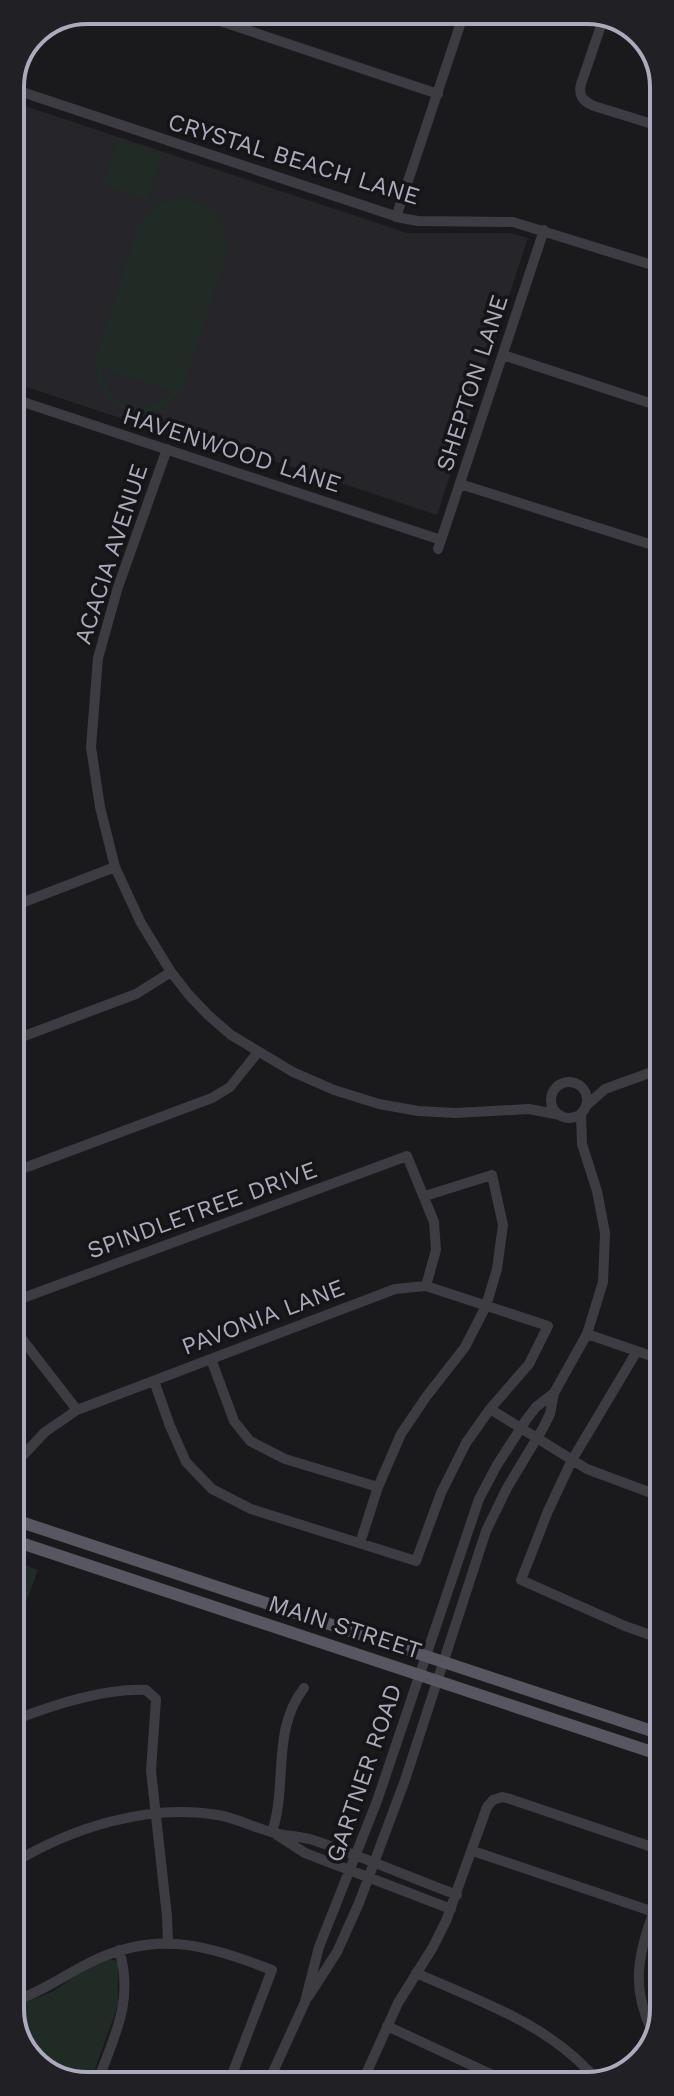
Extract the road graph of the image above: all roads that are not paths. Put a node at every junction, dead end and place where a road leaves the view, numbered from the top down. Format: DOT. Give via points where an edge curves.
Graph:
graph roads {
  1 [pos="229,24"];
  2 [pos="460,24"];
  3 [pos="601,25"];
  4 [pos="24,93"];
  5 [pos="438,94"];
  6 [pos="650,123"];
  7 [pos="396,217"];
  8 [pos="544,230"];
  9 [pos="650,264"];
  10 [pos="503,355"];
  11 [pos="24,402"];
  12 [pos="650,403"];
  13 [pos="167,449"];
  14 [pos="460,484"];
  15 [pos="440,544"];
  16 [pos="650,544"];
  17 [pos="115,867"];
  18 [pos="24,902"];
  19 [pos="171,972"];
  20 [pos="24,1036"];
  21 [pos="258,1052"];
  22 [pos="650,1073"];
  23 [pos="576,1084"];
  24 [pos="605,1089"];
  25 [pos="549,1097"];
  26 [pos="529,1109"];
  27 [pos="583,1111"];
  28 [pos="563,1117"];
  29 [pos="582,1144"];
  30 [pos="24,1168"];
  31 [pos="425,1196"];
  32 [pos="426,1286"];
  33 [pos="24,1298"];
  34 [pos="486,1306"];
  35 [pos="587,1334"];
  36 [pos="24,1341"];
  37 [pos="637,1351"];
  38 [pos="650,1356"];
  39 [pos="211,1359"];
  40 [pos="154,1381"];
  41 [pos="554,1393"];
  42 [pos="490,1409"];
  43 [pos="77,1410"];
  44 [pos="521,1428"];
  45 [pos="537,1438"];
  46 [pos="24,1454"];
  47 [pos="572,1460"];
  48 [pos="378,1487"];
  49 [pos="650,1490"];
  50 [pos="24,1523"];
  51 [pos="360,1543"];
  52 [pos="24,1544"];
  53 [pos="650,1635"];
  54 [pos="426,1656"];
  55 [pos="444,1662"];
  56 [pos="420,1675"];
  57 [pos="438,1681"];
  58 [pos="304,1688"];
  59 [pos="24,1717"];
  60 [pos="650,1730"];
  61 [pos="650,1751"];
  62 [pos="155,1815"];
  63 [pos="272,1832"];
  64 [pos="650,1846"];
  65 [pos="473,1851"];
  66 [pos="24,1857"];
  67 [pos="356,1857"];
  68 [pos="374,1864"];
  69 [pos="351,1871"];
  70 [pos="369,1878"];
  71 [pos="457,1895"];
  72 [pos="451,1909"];
  73 [pos="650,1911"];
  74 [pos="650,1925"];
  75 [pos="168,1943"];
  76 [pos="119,1950"];
  77 [pos="416,1973"];
  78 [pos="24,1997"];
  79 [pos="305,2002"];
  80 [pos="648,2022"];
  81 [pos="387,2026"];
  82 [pos="101,2072"];
  83 [pos="233,2072"];
  84 [pos="273,2072"];
  85 [pos="367,2072"];
  86 [pos="486,2072"];
  87 [pos="589,2072"];
  1 -- 5 [label="street"];
  2 -- 5 [label="street"];
  3 -- 6 [label="street" via="580,95 594,106"];
  4 -- 7 [label="street, CRYSTAL BEACH LANE"];
  5 -- 7 [label="street"];
  7 -- 8 [label="street, CRYSTAL BEACH LANE" via="505,221"];
  8 -- 9 [label="street, CRYSTAL BEACH LANE"];
  8 -- 10 [label="street, SHEPTON LANE"];
  10 -- 12 [label="street"];
  10 -- 14 [label="street, SHEPTON LANE"];
  11 -- 13 [label="street, HAVENWOOD LANE"];
  13 -- 15 [label="street, HAVENWOOD LANE"];
  13 -- 17 [label="street, ACACIA AVENUE" via="98,658 91,747"];
  14 -- 15 [label="street, SHEPTON LANE"];
  14 -- 16 [label="street"];
  17 -- 18 [label="street"];
  17 -- 19 [label="street, ACACIA AVENUE"];
  19 -- 20 [label="street" via="136,994"];
  19 -- 21 [label="street, ACACIA AVENUE" via="208,1015"];
  21 -- 26 [label="street, ACACIA AVENUE" via="334,1090 379,1104 455,1113"];
  21 -- 30 [label="street" via="230,1087 212,1098"];
  22 -- 24 [label="street"];
  23 -- 24 [label="street"];
  23 -- 25 [label="street" via="557,1086"];
  23 -- 27 [label="street" via="587,1095"];
  24 -- 27 [label="street"];
  25 -- 26 [label="street"];
  25 -- 28 [label="street" via="553,1111"];
  26 -- 28 [label="street"];
  27 -- 28 [label="street"];
  27 -- 29 [label="street"];
  28 -- 29 [label="street"];
  29 -- 35 [label="street, GARTNER ROAD" via="605,1233 603,1282"];
  31 -- 32 [label="street" via="436,1250"];
  31 -- 33 [label="street, SPINDLETREE DRIVE" via="407,1156"];
  31 -- 34 [label="street" via="492,1175 503,1225"];
  32 -- 34 [label="street, PAVONIA LANE"];
  32 -- 39 [label="street, PAVONIA LANE" via="395,1289"];
  34 -- 42 [label="street, PAVONIA LANE" via="548,1326 529,1364"];
  34 -- 48 [label="street" via="465,1347 401,1434"];
  35 -- 37 [label="street"];
  35 -- 41 [label="street, GARTNER ROAD"];
  36 -- 43 [label="street"];
  37 -- 38 [label="street"];
  37 -- 47 [label="street"];
  39 -- 40 [label="street, PAVONIA LANE"];
  39 -- 48 [label="street" via="234,1421 250,1441 285,1459"];
  40 -- 43 [label="street, PAVONIA LANE"];
  40 -- 51 [label="street" via="186,1462 212,1489 251,1509"];
  41 -- 44 [label="street, GARTNER ROAD"];
  41 -- 45 [label="street, GARTNER ROAD"];
  42 -- 44 [label="street"];
  42 -- 51 [label="street" via="441,1493 416,1561"];
  43 -- 46 [label="street, PAVONIA LANE"];
  44 -- 45 [label="street"];
  44 -- 54 [label="street, GARTNER ROAD" via="479,1499"];
  45 -- 47 [label="street"];
  45 -- 55 [label="street, GARTNER ROAD" via="486,1531"];
  47 -- 49 [label="street"];
  47 -- 53 [label="street" via="521,1580"];
  48 -- 51 [label="street"];
  50 -- 54 [label="main road, MAIN STREET"];
  52 -- 56 [label="main road, MAIN STREET"];
  54 -- 55 [label="main road, MAIN STREET"];
  54 -- 56 [label="street, GARTNER ROAD"];
  55 -- 57 [label="street, GARTNER ROAD"];
  55 -- 60 [label="main road, MAIN STREET"];
  56 -- 57 [label="main road, MAIN STREET"];
  56 -- 67 [label="street, GARTNER ROAD"];
  57 -- 61 [label="main road, MAIN STREET"];
  57 -- 68 [label="street, GARTNER ROAD"];
  58 -- 63 [label="street" via="286,1723"];
  59 -- 62 [label="street" via="77,1700 150,1692 156,1699 151,1767"];
  62 -- 63 [label="street" via="214,1814"];
  62 -- 66 [label="street" via="73,1833"];
  62 -- 75 [label="street"];
  63 -- 67 [label="street" via="310,1839"];
  63 -- 69 [label="street" via="305,1853"];
  64 -- 65 [label="street" via="497,1798 489,1803"];
  65 -- 71 [label="street"];
  65 -- 73 [label="street"];
  67 -- 68 [label="street"];
  67 -- 69 [label="street, GARTNER ROAD"];
  68 -- 70 [label="street, GARTNER ROAD"];
  68 -- 71 [label="street"];
  69 -- 70 [label="street"];
  69 -- 79 [label="street, GARTNER ROAD" via="319,1947"];
  70 -- 72 [label="street"];
  70 -- 79 [label="street, GARTNER ROAD" via="337,1952"];
  71 -- 72 [label="street"];
  72 -- 77 [label="street"];
  74 -- 80 [label="street" via="637,1983"];
  75 -- 76 [label="street"];
  75 -- 83 [label="street" via="214,1949 272,1970"];
  76 -- 78 [label="street"];
  76 -- 82 [label="street" via="124,2005"];
  77 -- 81 [label="street"];
  77 -- 87 [label="street" via="532,2026"];
  79 -- 84 [label="street, GARTNER ROAD"];
  81 -- 85 [label="street"];
  81 -- 86 [label="street"];
}
